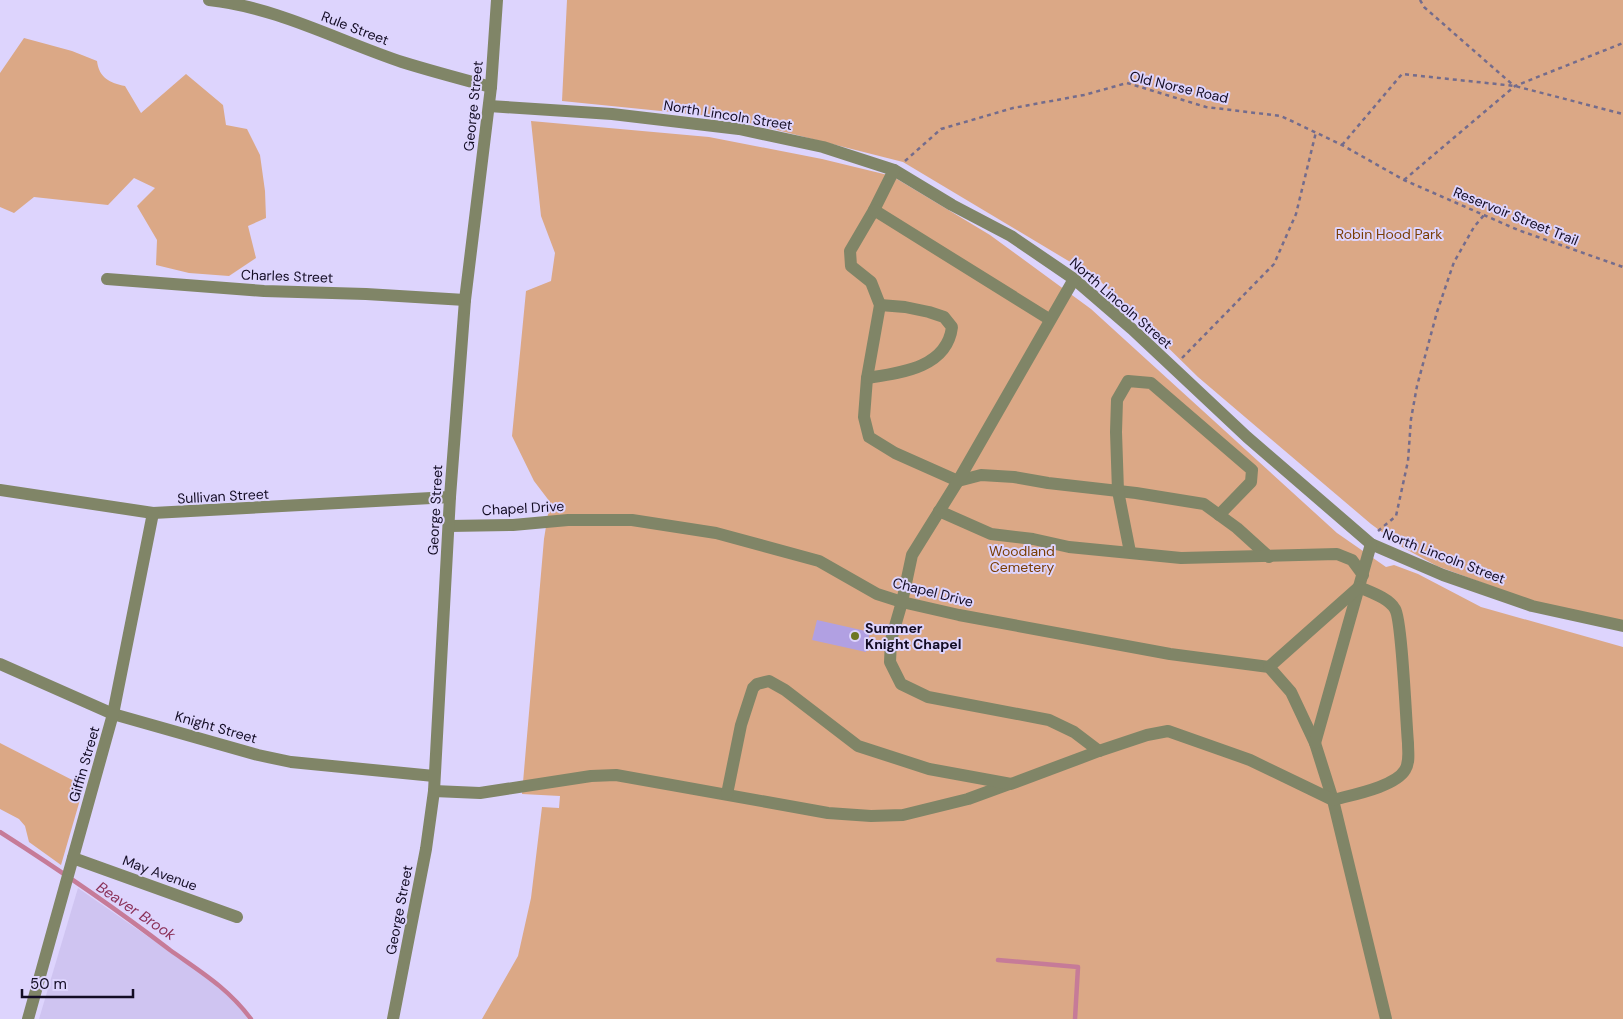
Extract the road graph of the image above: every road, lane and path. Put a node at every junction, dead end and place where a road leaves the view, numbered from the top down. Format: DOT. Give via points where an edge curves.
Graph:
graph roads {
  1 [pos="209,0"];
  2 [pos="497,0"];
  3 [pos="1420,0"];
  4 [pos="1623,43"];
  5 [pos="1515,86"];
  6 [pos="491,87"];
  7 [pos="489,106"];
  8 [pos="1623,114"];
  9 [pos="1316,132"];
  10 [pos="1342,145"];
  11 [pos="894,170"];
  12 [pos="1404,180"];
  13 [pos="874,210"];
  14 [pos="1484,215"];
  15 [pos="1623,267"];
  16 [pos="108,279"];
  17 [pos="1074,279"];
  18 [pos="465,300"];
  19 [pos="880,305"];
  20 [pos="1050,319"];
  21 [pos="1170,366"];
  22 [pos="866,378"];
  23 [pos="958,481"];
  24 [pos="0,490"];
  25 [pos="1118,491"];
  26 [pos="450,497"];
  27 [pos="939,511"];
  28 [pos="153,513"];
  29 [pos="1219,515"];
  30 [pos="449,526"];
  31 [pos="1371,544"];
  32 [pos="1130,552"];
  33 [pos="1269,557"];
  34 [pos="1361,581"];
  35 [pos="902,602"];
  36 [pos="1623,626"];
  37 [pos="0,664"];
  38 [pos="1269,667"];
  39 [pos="113,714"];
  40 [pos="1315,743"];
  41 [pos="1099,751"];
  42 [pos="434,776"];
  43 [pos="1011,784"];
  44 [pos="434,790"];
  45 [pos="727,794"];
  46 [pos="1333,800"];
  47 [pos="72,864"];
  48 [pos="237,917"];
  49 [pos="28,1019"];
  50 [pos="393,1019"];
  51 [pos="1386,1019"];
  1 -- 6 [label="street, Rule Street" via="235,2 402,62"];
  2 -- 6 [label="street, George Street"];
  3 -- 5 [label="path" via="1424,7"];
  4 -- 5 [label="path"];
  5 -- 8 [label="path"];
  5 -- 10 [label="path" via="1402,74"];
  5 -- 12 [label="path"];
  6 -- 7 [label="street, George Street"];
  7 -- 11 [label="street, North Lincoln Street" via="612,114 739,129 823,147"];
  7 -- 18 [label="street, George Street"];
  9 -- 10 [label="path, Old Norse Road"];
  9 -- 11 [label="path, Old Norse Road" via="1281,116 1206,107 1127,82 1084,95 1013,108 941,129"];
  9 -- 21 [label="path" via="1296,214 1274,264 1185,356"];
  10 -- 12 [label="path, Old Norse Road"];
  11 -- 13 [label="street"];
  11 -- 17 [label="street, North Lincoln Street" via="952,206 1011,236"];
  12 -- 14 [label="path, Reservoir Street Trail"];
  13 -- 19 [label="street" via="850,251 851,266 871,282"];
  13 -- 20 [label="street"];
  14 -- 15 [label="path, Reservoir Street Trail"];
  14 -- 31 [label="path" via="1454,262 1436,312 1417,386 1408,461 1396,516 1378,531"];
  16 -- 18 [label="street, Charles Street" via="264,291"];
  17 -- 20 [label="street"];
  17 -- 21 [label="street, North Lincoln Street"];
  18 -- 26 [label="street, George Street"];
  19 -- 22 [label="street"];
  19 -- 22 [label="street" via="905,306 944,317 952,327 950,340 943,353 929,361 900,373"];
  20 -- 23 [label="street"];
  21 -- 31 [label="street, North Lincoln Street"];
  22 -- 23 [label="street" via="864,417 869,437 895,453"];
  23 -- 25 [label="street" via="981,476 1014,477"];
  23 -- 27 [label="street"];
  24 -- 28 [label="street, Sullivan Street"];
  25 -- 29 [label="street" via="1204,504"];
  25 -- 29 [label="street" via="1117,400 1128,381 1151,383 1252,470 1251,482"];
  25 -- 32 [label="street"];
  26 -- 28 [label="street, Sullivan Street"];
  26 -- 30 [label="street, George Street"];
  27 -- 32 [label="street" via="991,534 1069,547"];
  27 -- 35 [label="street" via="912,555"];
  28 -- 39 [label="street, Giffin Street"];
  29 -- 33 [label="street"];
  30 -- 35 [label="street, Chapel Drive" via="632,520 716,533 820,561 877,594"];
  30 -- 42 [label="street, George Street"];
  31 -- 34 [label="street"];
  31 -- 36 [label="street, North Lincoln Street" via="1443,575 1532,606"];
  32 -- 33 [label="street" via="1180,558"];
  33 -- 34 [label="street" via="1337,554 1352,560"];
  34 -- 38 [label="street"];
  34 -- 40 [label="street"];
  34 -- 46 [label="street" via="1396,610 1408,760 1398,779"];
  35 -- 38 [label="street, Chapel Drive" via="1170,654"];
  35 -- 41 [label="street" via="890,654 890,662 901,684 928,697 1049,720 1074,732"];
  37 -- 39 [label="street, Knight Street"];
  38 -- 40 [label="street" via="1291,692"];
  39 -- 42 [label="street, Knight Street" via="292,762"];
  39 -- 47 [label="street, Giffin Street"];
  40 -- 46 [label="street"];
  41 -- 43 [label="street"];
  41 -- 46 [label="street" via="1168,732 1250,760"];
  42 -- 44 [label="street, George Street"];
  43 -- 45 [label="street" via="968,799 903,815 828,812"];
  43 -- 45 [label="street" via="930,768 858,746 769,681 753,688 741,725"];
  44 -- 45 [label="street" via="480,793 616,775"];
  44 -- 50 [label="street, George Street" via="426,849"];
  46 -- 51 [label="street"];
  47 -- 48 [label="street, May Avenue"];
  47 -- 49 [label="street, Giffin Street"];
}
